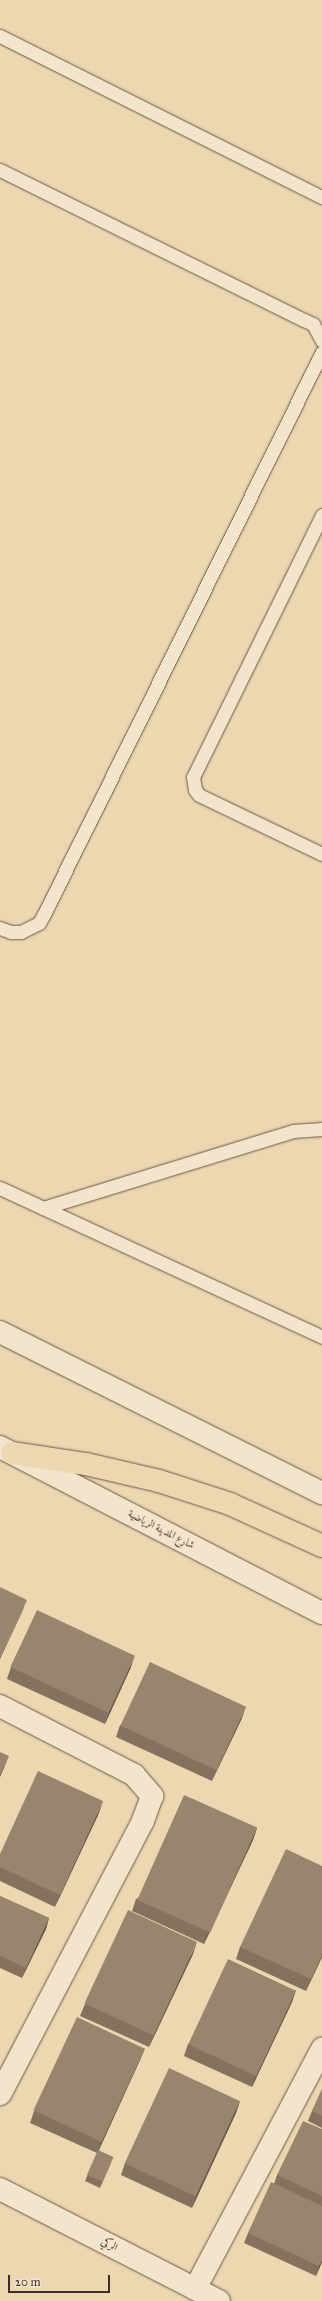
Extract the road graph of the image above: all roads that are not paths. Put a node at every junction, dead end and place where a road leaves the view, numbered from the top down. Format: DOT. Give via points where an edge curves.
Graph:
graph roads {
  1 [pos="0,36"];
  2 [pos="0,170"];
  3 [pos="322,196"];
  4 [pos="322,341"];
  5 [pos="322,352"];
  6 [pos="322,515"];
  7 [pos="322,854"];
  8 [pos="0,928"];
  9 [pos="322,1129"];
  10 [pos="0,1188"];
  11 [pos="43,1208"];
  12 [pos="0,1332"];
  13 [pos="322,1337"];
  14 [pos="6,1450"];
  15 [pos="322,1493"];
  16 [pos="322,1546"];
  17 [pos="322,1613"];
  18 [pos="0,1706"];
  19 [pos="322,2049"];
  20 [pos="0,2094"];
  21 [pos="0,2189"];
  22 [pos="195,2289"];
  23 [pos="219,2301"];
  1 -- 3 [label="lane"];
  2 -- 4 [label="lane" via="313,324"];
  5 -- 8 [label="lane" via="44,914 39,922 21,932"];
  6 -- 7 [label="lane" via="193,777 195,790 199,795"];
  9 -- 11 [label="lane" via="293,1131"];
  10 -- 11 [label="lane"];
  11 -- 13 [label="lane"];
  12 -- 15 [label="street"];
  14 -- 16 [label="main road" via="86,1464 159,1481 230,1504"];
  14 -- 17 [label="street, شارع المدينة الرياضية"];
  18 -- 20 [label="street" via="134,1775 152,1796 143,1821"];
  19 -- 22 [label="street"];
  21 -- 22 [label="street, الركي"];
  22 -- 23 [label="street, الركي"];
}
